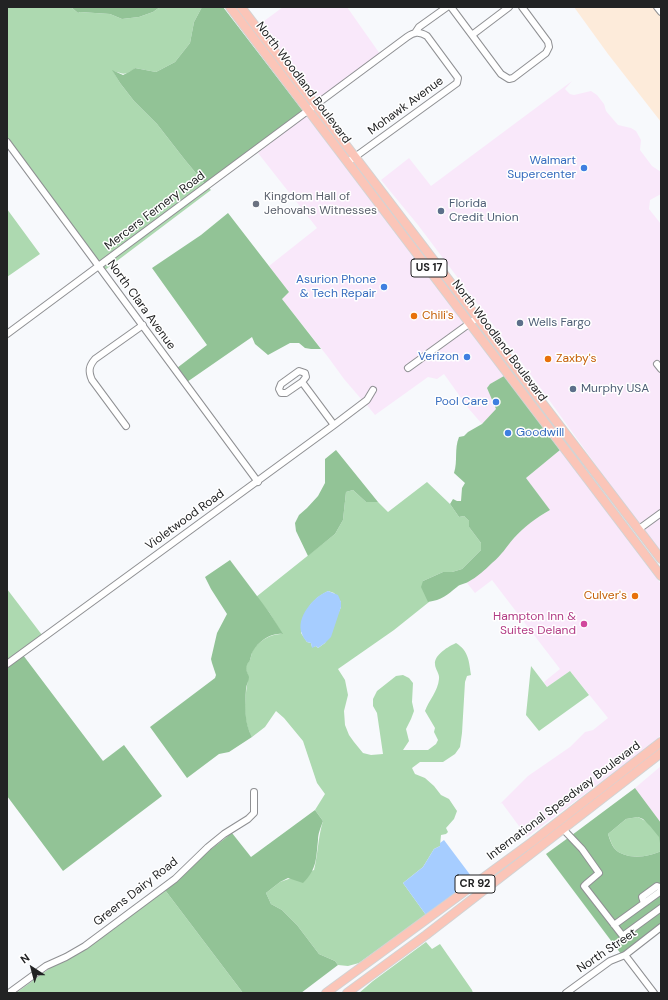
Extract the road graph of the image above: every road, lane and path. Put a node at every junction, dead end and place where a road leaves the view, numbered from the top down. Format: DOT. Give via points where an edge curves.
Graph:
graph roads {
  1 [pos="230,7"];
  2 [pos="241,7"];
  3 [pos="447,7"];
  4 [pos="451,7"];
  5 [pos="509,7"];
  6 [pos="522,7"];
  7 [pos="657,7"];
  8 [pos="661,12"];
  9 [pos="418,32"];
  10 [pos="472,35"];
  11 [pos="271,54"];
  12 [pos="312,108"];
  13 [pos="7,142"];
  14 [pos="351,159"];
  15 [pos="99,266"];
  16 [pos="474,320"];
  17 [pos="142,325"];
  18 [pos="7,334"];
  19 [pos="657,364"];
  20 [pos="408,368"];
  21 [pos="661,369"];
  22 [pos="302,382"];
  23 [pos="373,390"];
  24 [pos="540,415"];
  25 [pos="557,424"];
  26 [pos="334,425"];
  27 [pos="126,426"];
  28 [pos="552,431"];
  29 [pos="566,436"];
  30 [pos="258,482"];
  31 [pos="603,500"];
  32 [pos="661,512"];
  33 [pos="639,529"];
  34 [pos="629,534"];
  35 [pos="646,539"];
  36 [pos="661,559"];
  37 [pos="660,575"];
  38 [pos="7,664"];
  39 [pos="661,742"];
  40 [pos="661,753"];
  41 [pos="634,763"];
  42 [pos="637,771"];
  43 [pos="254,792"];
  44 [pos="588,804"];
  45 [pos="563,829"];
  46 [pos="534,846"];
  47 [pos="661,891"];
  48 [pos="661,908"];
  49 [pos="614,925"];
  50 [pos="661,927"];
  51 [pos="625,955"];
  52 [pos="9,993"];
  53 [pos="326,993"];
  54 [pos="347,993"];
  55 [pos="566,993"];
  56 [pos="654,993"];
  1 -- 11 [label="main road, North Woodland Boulevard / US 17"];
  2 -- 11 [label="main road, North Woodland Boulevard / US 17"];
  3 -- 9 [label="street, Mercers Fernery Road" via="419,28"];
  4 -- 10 [label="street"];
  5 -- 10 [label="street"];
  6 -- 10 [label="street" via="550,47 546,53 513,78 509,79 501,74"];
  7 -- 8 [label="street"];
  9 -- 12 [label="street, Mercers Fernery Road" via="407,37"];
  9 -- 14 [label="street, Mohawk Avenue" via="427,36 458,78 457,83"];
  11 -- 12 [label="main road, North Woodland Boulevard / US 17"];
  12 -- 14 [label="main road, North Woodland Boulevard / US 17"];
  12 -- 15 [label="street, Mercers Fernery Road"];
  13 -- 15 [label="street, North Clara Avenue"];
  14 -- 16 [label="main road, North Woodland Boulevard / US 17"];
  15 -- 17 [label="street, North Clara Avenue"];
  15 -- 18 [label="street, Mercers Fernery Road"];
  16 -- 20 [label="street"];
  16 -- 24 [label="main road, North Woodland Boulevard / US 17"];
  16 -- 25 [label="main road, North Woodland Boulevard / US 17"];
  17 -- 27 [label="street" via="95,359 89,370 92,380"];
  17 -- 30 [label="street, North Clara Avenue"];
  19 -- 21 [label="street"];
  22 -- 26 [label="street"];
  23 -- 26 [label="street, Violetwood Road" via="367,400"];
  24 -- 25 [label="main road"];
  24 -- 28 [label="main road, North Woodland Boulevard / US 17"];
  25 -- 29 [label="main road, North Woodland Boulevard / US 17"];
  26 -- 30 [label="street, Violetwood Road"];
  28 -- 29 [label="main road" via="558,431"];
  28 -- 31 [label="main road, North Woodland Boulevard / US 17"];
  29 -- 33 [label="main road, North Woodland Boulevard / US 17"];
  30 -- 38 [label="street, Violetwood Road"];
  31 -- 33 [label="main road" via="618,512 629,527"];
  31 -- 34 [label="main road, North Woodland Boulevard / US 17"];
  32 -- 33 [label="street"];
  33 -- 35 [label="main road, North Woodland Boulevard / US 17"];
  34 -- 35 [label="main road"];
  34 -- 37 [label="main road, North Woodland Boulevard / US 17"];
  35 -- 36 [label="main road, North Woodland Boulevard / US 17"];
  39 -- 41 [label="main road, International Speedway Boulevard / CR 92"];
  40 -- 42 [label="main road, International Speedway Boulevard / CR 92"];
  41 -- 42 [label="main road"];
  41 -- 44 [label="main road, International Speedway Boulevard / CR 92"];
  42 -- 44 [label="main road, International Speedway Boulevard / CR 92"];
  43 -- 52 [label="street, Greens Dairy Road" via="254,813 208,847 175,879 85,946 66,958 46,966"];
  44 -- 45 [label="main road, International Speedway Boulevard / CR 92"];
  44 -- 46 [label="main road, International Speedway Boulevard / CR 92"];
  45 -- 46 [label="main road, International Speedway Boulevard / CR 92"];
  45 -- 49 [label="street" via="582,849 599,874 584,886"];
  46 -- 53 [label="main road, International Speedway Boulevard / CR 92" via="417,926"];
  46 -- 54 [label="main road, International Speedway Boulevard / CR 92" via="426,935"];
  47 -- 49 [label="street"];
  48 -- 49 [label="street" via="624,936"];
  50 -- 51 [label="street, North Street"];
  51 -- 55 [label="street, North Street" via="610,961"];
  51 -- 56 [label="street"];
}
